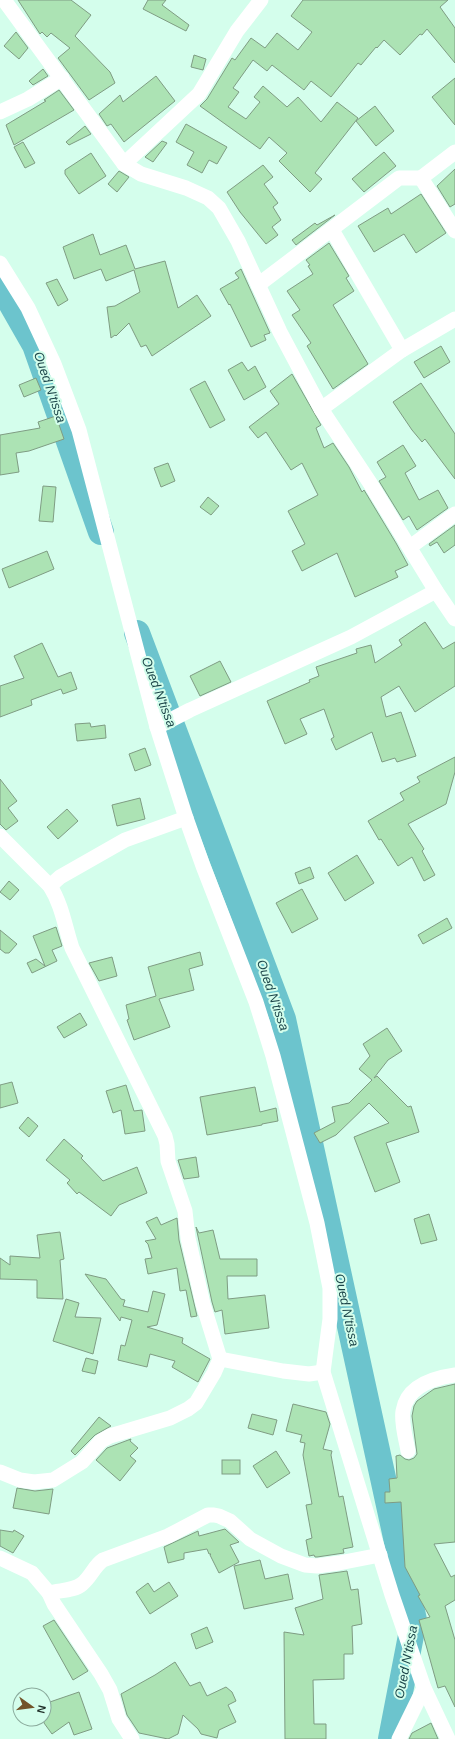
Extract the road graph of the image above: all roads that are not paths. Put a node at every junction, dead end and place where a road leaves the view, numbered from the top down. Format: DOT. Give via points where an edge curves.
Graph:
graph roads {
  1 [pos="4,0"];
  2 [pos="261,0"];
  3 [pos="62,78"];
  4 [pos="0,112"];
  5 [pos="455,152"];
  6 [pos="124,164"];
  7 [pos="421,178"];
  8 [pos="332,230"];
  9 [pos="455,231"];
  10 [pos="0,263"];
  11 [pos="258,285"];
  12 [pos="455,319"];
  13 [pos="402,350"];
  14 [pos="321,409"];
  15 [pos="455,514"];
  16 [pos="410,547"];
  17 [pos="436,592"];
  18 [pos="455,619"];
  19 [pos="157,727"];
  20 [pos="186,818"];
  21 [pos="0,836"];
  22 [pos="50,886"];
  23 [pos="220,1359"];
  24 [pos="323,1372"];
  25 [pos="455,1376"];
  26 [pos="408,1451"];
  27 [pos="0,1472"];
  28 [pos="380,1555"];
  29 [pos="0,1558"];
  30 [pos="49,1593"];
  31 [pos="424,1688"];
  32 [pos="132,1739"];
  33 [pos="399,1739"];
  34 [pos="448,1739"];
  1 -- 3 [label="street"];
  2 -- 6 [label="street" via="237,31 199,94"];
  3 -- 4 [label="street" via="28,99"];
  3 -- 6 [label="street"];
  5 -- 7 [label="street"];
  6 -- 11 [label="street" via="141,174 186,188 214,202 238,242"];
  7 -- 8 [label="street" via="399,178"];
  7 -- 9 [label="street"];
  8 -- 11 [label="street"];
  8 -- 13 [label="street"];
  10 -- 19 [label="street" via="28,308 54,364 79,430"];
  11 -- 14 [label="street"];
  12 -- 13 [label="street"];
  13 -- 14 [label="street"];
  14 -- 16 [label="street"];
  15 -- 16 [label="street"];
  16 -- 17 [label="street"];
  17 -- 18 [label="street"];
  17 -- 19 [label="street" via="351,637"];
  19 -- 20 [label="street"];
  20 -- 22 [label="street" via="125,840 60,877"];
  20 -- 24 [label="street" via="202,866 256,1002 317,1223 331,1302"];
  21 -- 22 [label="street"];
  22 -- 23 [label="street" via="58,899 72,948 165,1136 168,1161 185,1211 188,1238 203,1304"];
  23 -- 24 [label="street" via="283,1371 309,1374"];
  23 -- 27 [label="street" via="204,1392 188,1409 170,1418 106,1438 82,1462 53,1480 20,1480"];
  24 -- 28 [label="street"];
  25 -- 26 [label="street" via="430,1380 407,1398 403,1411"];
  28 -- 30 [label="street" via="339,1564 305,1565 281,1556 250,1539 224,1518 208,1515 168,1536 103,1560 78,1586"];
  28 -- 31 [label="street"];
  29 -- 30 [label="street" via="32,1574"];
  30 -- 32 [label="street" via="107,1684 119,1719"];
  31 -- 33 [label="street"];
  31 -- 34 [label="street"];
}
